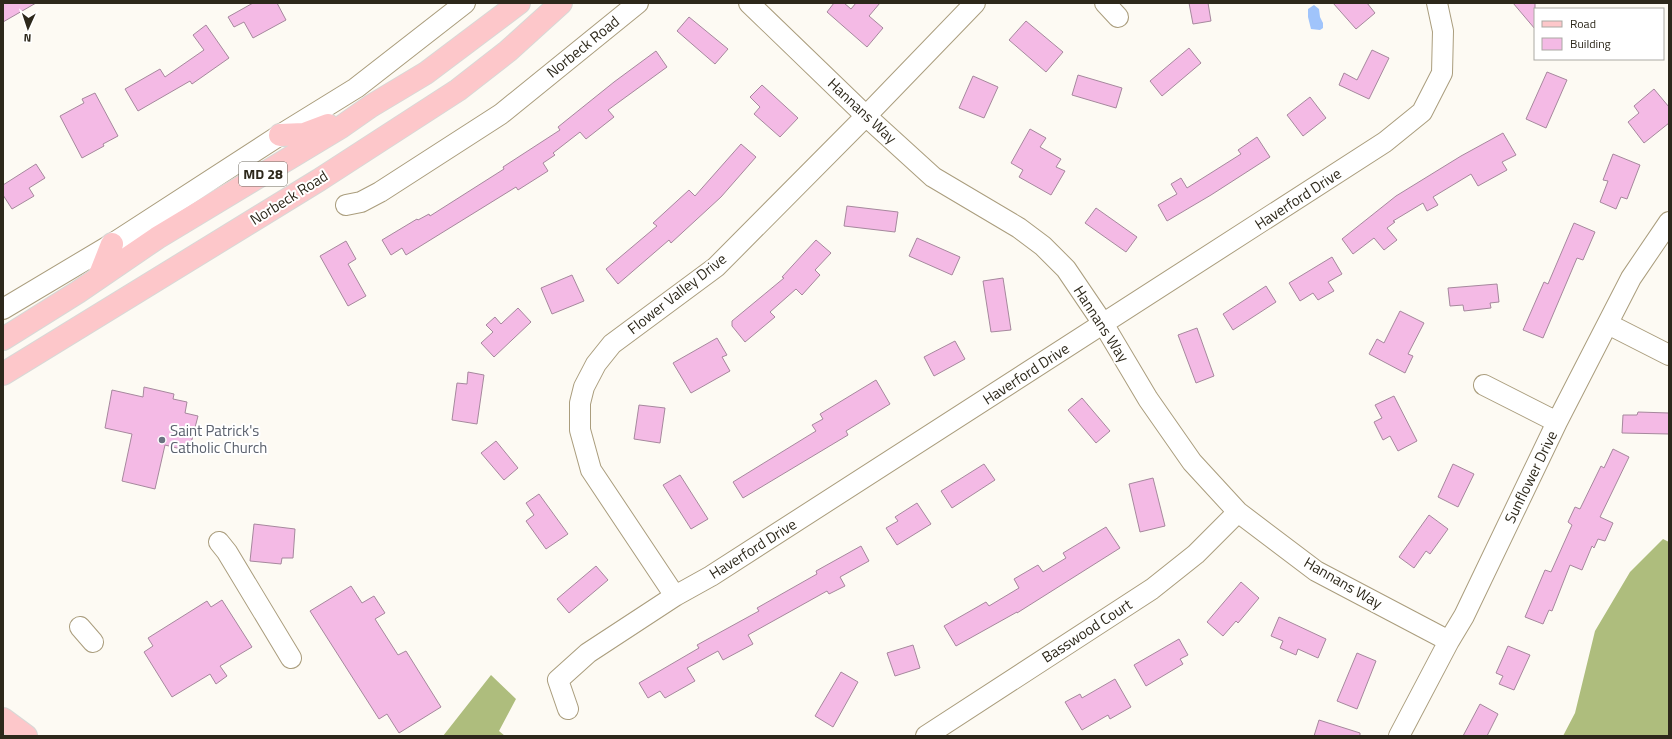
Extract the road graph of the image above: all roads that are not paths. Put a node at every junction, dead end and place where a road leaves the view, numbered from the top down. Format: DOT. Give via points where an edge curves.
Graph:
graph roads {
  1 [pos="465,3"];
  2 [pos="519,3"];
  3 [pos="561,3"];
  4 [pos="638,3"];
  5 [pos="749,3"];
  6 [pos="975,3"];
  7 [pos="1436,3"];
  8 [pos="371,106"];
  9 [pos="866,116"];
  10 [pos="280,135"];
  11 [pos="346,205"];
  12 [pos="1669,222"];
  13 [pos="112,244"];
  14 [pos="99,277"];
  15 [pos="78,292"];
  16 [pos="3,308"];
  17 [pos="1608,324"];
  18 [pos="1104,325"];
  19 [pos="3,339"];
  20 [pos="1669,355"];
  21 [pos="3,360"];
  22 [pos="3,374"];
  23 [pos="1484,385"];
  24 [pos="1557,422"];
  25 [pos="1238,512"];
  26 [pos="219,542"];
  27 [pos="675,596"];
  28 [pos="80,627"];
  29 [pos="1449,641"];
  30 [pos="93,642"];
  31 [pos="291,658"];
  32 [pos="568,709"];
  33 [pos="926,736"];
  34 [pos="1399,736"];
  1 -- 10 [label="street" via="356,88"];
  2 -- 8 [label="main road, MD 28" via="426,73"];
  3 -- 22 [label="main road, Norbeck Road / MD 28" via="508,51 458,90 319,180"];
  4 -- 11 [label="street, Norbeck Road" via="500,114 380,192 361,202"];
  5 -- 9 [label="street, Hannans Way"];
  6 -- 9 [label="street, Flower Valley Drive"];
  7 -- 18 [label="street, Haverford Drive" via="1443,31 1442,73 1422,112 1386,142"];
  8 -- 10 [label="main road" via="339,118 320,129 304,134"];
  8 -- 14 [label="main road, MD 28" via="341,127 157,238"];
  9 -- 18 [label="street, Hannans Way" via="933,177 1019,228 1043,246 1066,269"];
  9 -- 27 [label="street, Flower Valley Drive" via="716,266 612,344 596,364 584,387 580,403 580,430 590,470"];
  10 -- 13 [label="street"];
  12 -- 17 [label="street, Sunflower Drive" via="1631,278"];
  13 -- 14 [label="main road"];
  13 -- 16 [label="street"];
  14 -- 15 [label="main road, MD 28"];
  15 -- 19 [label="main road, MD 28"];
  15 -- 21 [label="main road" via="73,312"];
  17 -- 20 [label="street"];
  17 -- 24 [label="street, Sunflower Drive"];
  18 -- 25 [label="street, Hannans Way" via="1148,399 1192,462"];
  18 -- 27 [label="street, Haverford Drive"];
  23 -- 24 [label="street"];
  24 -- 29 [label="street, Sunflower Drive" via="1464,616"];
  25 -- 29 [label="street, Hannans Way" via="1316,571"];
  25 -- 33 [label="street, Basswood Court" via="1196,554 1152,588"];
  26 -- 31 [label="street"];
  27 -- 32 [label="street, Haverford Drive" via="588,653 558,680"];
  28 -- 30 [label="street"];
  29 -- 34 [label="street, Sunflower Drive"];
}
